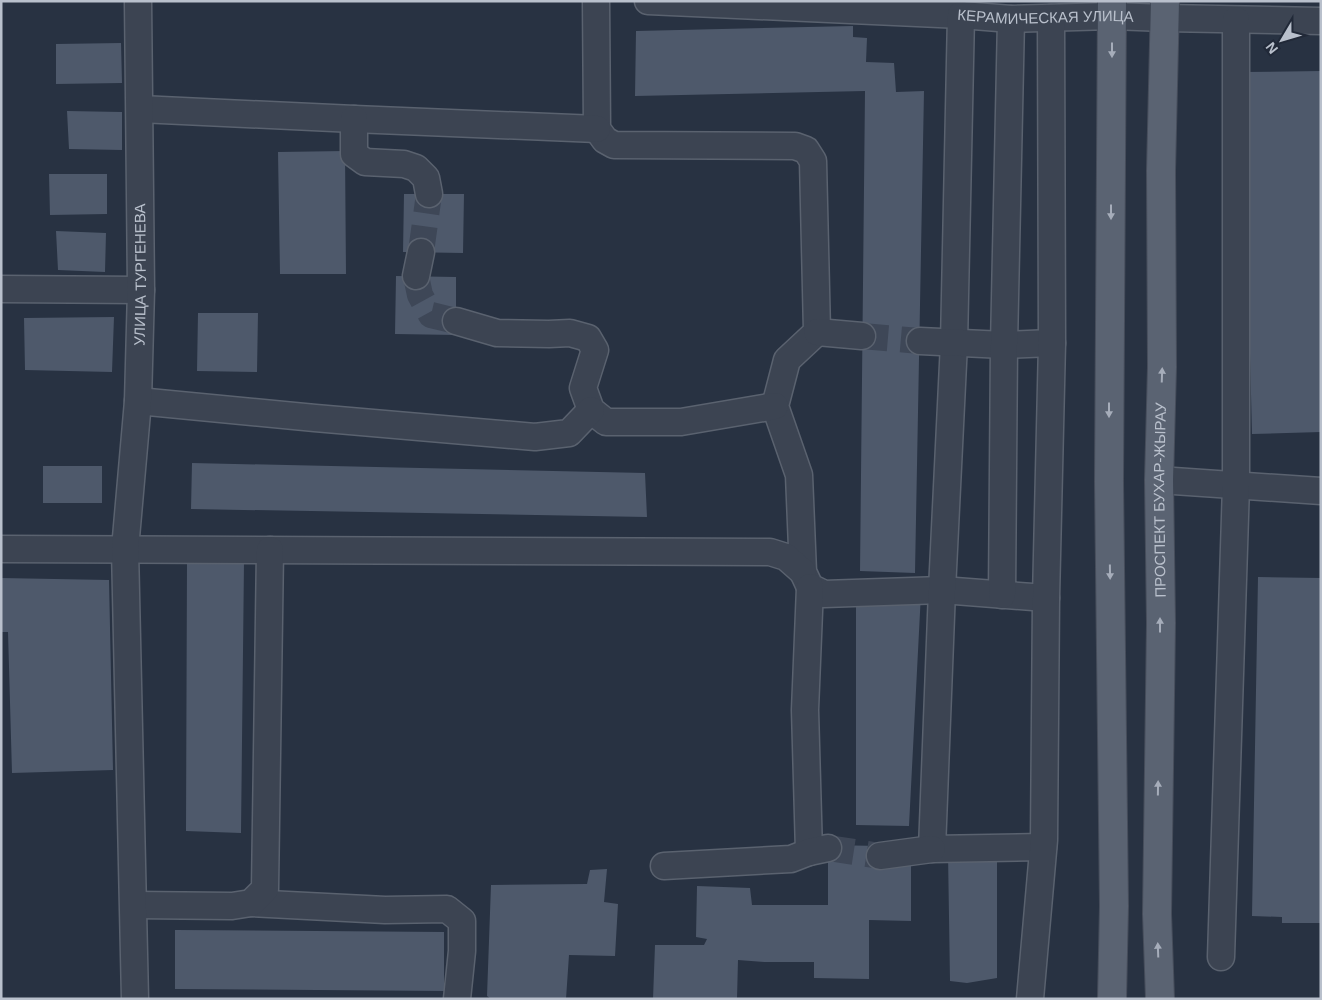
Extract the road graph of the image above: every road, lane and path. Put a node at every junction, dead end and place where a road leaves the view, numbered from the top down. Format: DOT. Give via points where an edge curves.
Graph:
graph roads {
  1 [pos="138,1"];
  2 [pos="596,1"];
  3 [pos="648,1"];
  4 [pos="1112,9"];
  5 [pos="1165,10"];
  6 [pos="961,15"];
  7 [pos="1051,18"];
  8 [pos="1011,19"];
  9 [pos="1236,20"];
  10 [pos="1321,21"];
  11 [pos="140,109"];
  12 [pos="354,119"];
  13 [pos="597,129"];
  14 [pos="429,194"];
  15 [pos="1,289"];
  16 [pos="141,290"];
  17 [pos="456,321"];
  18 [pos="816,332"];
  19 [pos="862,336"];
  20 [pos="920,341"];
  21 [pos="954,343"];
  22 [pos="1052,343"];
  23 [pos="1004,345"];
  24 [pos="138,401"];
  25 [pos="775,406"];
  26 [pos="591,410"];
  27 [pos="1159,480"];
  28 [pos="1236,485"];
  29 [pos="1321,492"];
  30 [pos="1,549"];
  31 [pos="125,549"];
  32 [pos="270,550"];
  33 [pos="806,579"];
  34 [pos="942,590"];
  35 [pos="1002,595"];
  36 [pos="1046,598"];
  37 [pos="1043,847"];
  38 [pos="932,849"];
  39 [pos="880,856"];
  40 [pos="664,866"];
  41 [pos="251,903"];
  42 [pos="134,905"];
  43 [pos="1221,958"];
  44 [pos="135,999"];
  45 [pos="457,999"];
  46 [pos="1030,999"];
  47 [pos="1112,999"];
  48 [pos="1160,999"];
  1 -- 11 [label="street, УЛИЦА ТУРГЕНЕВА"];
  2 -- 13 [label="street"];
  3 -- 6 [label="street, КЕРАМИЧЕСКАЯ УЛИЦА"];
  4 -- 5 [label="street, КЕРАМИЧЕСКАЯ УЛИЦА"];
  4 -- 7 [label="street, КЕРАМИЧЕСКАЯ УЛИЦА"];
  4 -- 47 [label="main road, one-way" via="1109,482 1114,906"];
  5 -- 9 [label="street, КЕРАМИЧЕСКАЯ УЛИЦА"];
  27 -- 5 [label="main road, ПРОСПЕКТ БУХАР-ЖЫРАУ, one-way"];
  6 -- 8 [label="street, КЕРАМИЧЕСКАЯ УЛИЦА"];
  6 -- 21 [label="street"];
  7 -- 8 [label="street, КЕРАМИЧЕСКАЯ УЛИЦА"];
  7 -- 22 [label="street"];
  8 -- 23 [label="street"];
  9 -- 10 [label="street, КЕРАМИЧЕСКАЯ УЛИЦА"];
  9 -- 28 [label="street"];
  11 -- 12 [label="street"];
  11 -- 16 [label="street, УЛИЦА ТУРГЕНЕВА"];
  12 -- 13 [label="street"];
  12 -- 14 [label="street" via="354,154 365,162 404,164 416,168 426,178"];
  13 -- 18 [label="street" via="604,140 614,145 795,146 806,150 813,161"];
  15 -- 16 [label="street"];
  16 -- 24 [label="street, УЛИЦА ТУРГЕНЕВА"];
  17 -- 26 [label="street" via="496,333 570,333 588,338 595,350 583,388"];
  18 -- 19 [label="street"];
  18 -- 25 [label="street" via="787,360"];
  20 -- 21 [label="street"];
  21 -- 23 [label="street"];
  21 -- 34 [label="street"];
  22 -- 23 [label="street"];
  22 -- 36 [label="street"];
  23 -- 35 [label="street"];
  24 -- 26 [label="street" via="535,437 570,433"];
  24 -- 31 [label="street, УЛИЦА ТУРГЕНЕВА"];
  25 -- 26 [label="street" via="681,422 606,422"];
  25 -- 33 [label="street" via="799,475"];
  27 -- 28 [label="street"];
  48 -- 27 [label="main road, ПРОСПЕКТ БУХАР-ЖЫРАУ, one-way" via="1157,914 1161,623"];
  28 -- 29 [label="street"];
  28 -- 43 [label="street"];
  30 -- 31 [label="street"];
  31 -- 32 [label="street"];
  31 -- 42 [label="street, УЛИЦА ТУРГЕНЕВА"];
  32 -- 33 [label="street" via="770,552 786,556"];
  32 -- 41 [label="street" via="265,889"];
  33 -- 34 [label="street" via="824,594"];
  33 -- 40 [label="street" via="805,710 818,850 790,859"];
  34 -- 35 [label="street"];
  34 -- 38 [label="street"];
  35 -- 36 [label="street"];
  36 -- 37 [label="street"];
  37 -- 38 [label="street"];
  37 -- 46 [label="street"];
  38 -- 39 [label="street"];
  41 -- 42 [label="street" via="232,906"];
  41 -- 45 [label="street" via="385,910 447,909 462,921"];
  42 -- 44 [label="street, УЛИЦА ТУРГЕНЕВА"];
}
